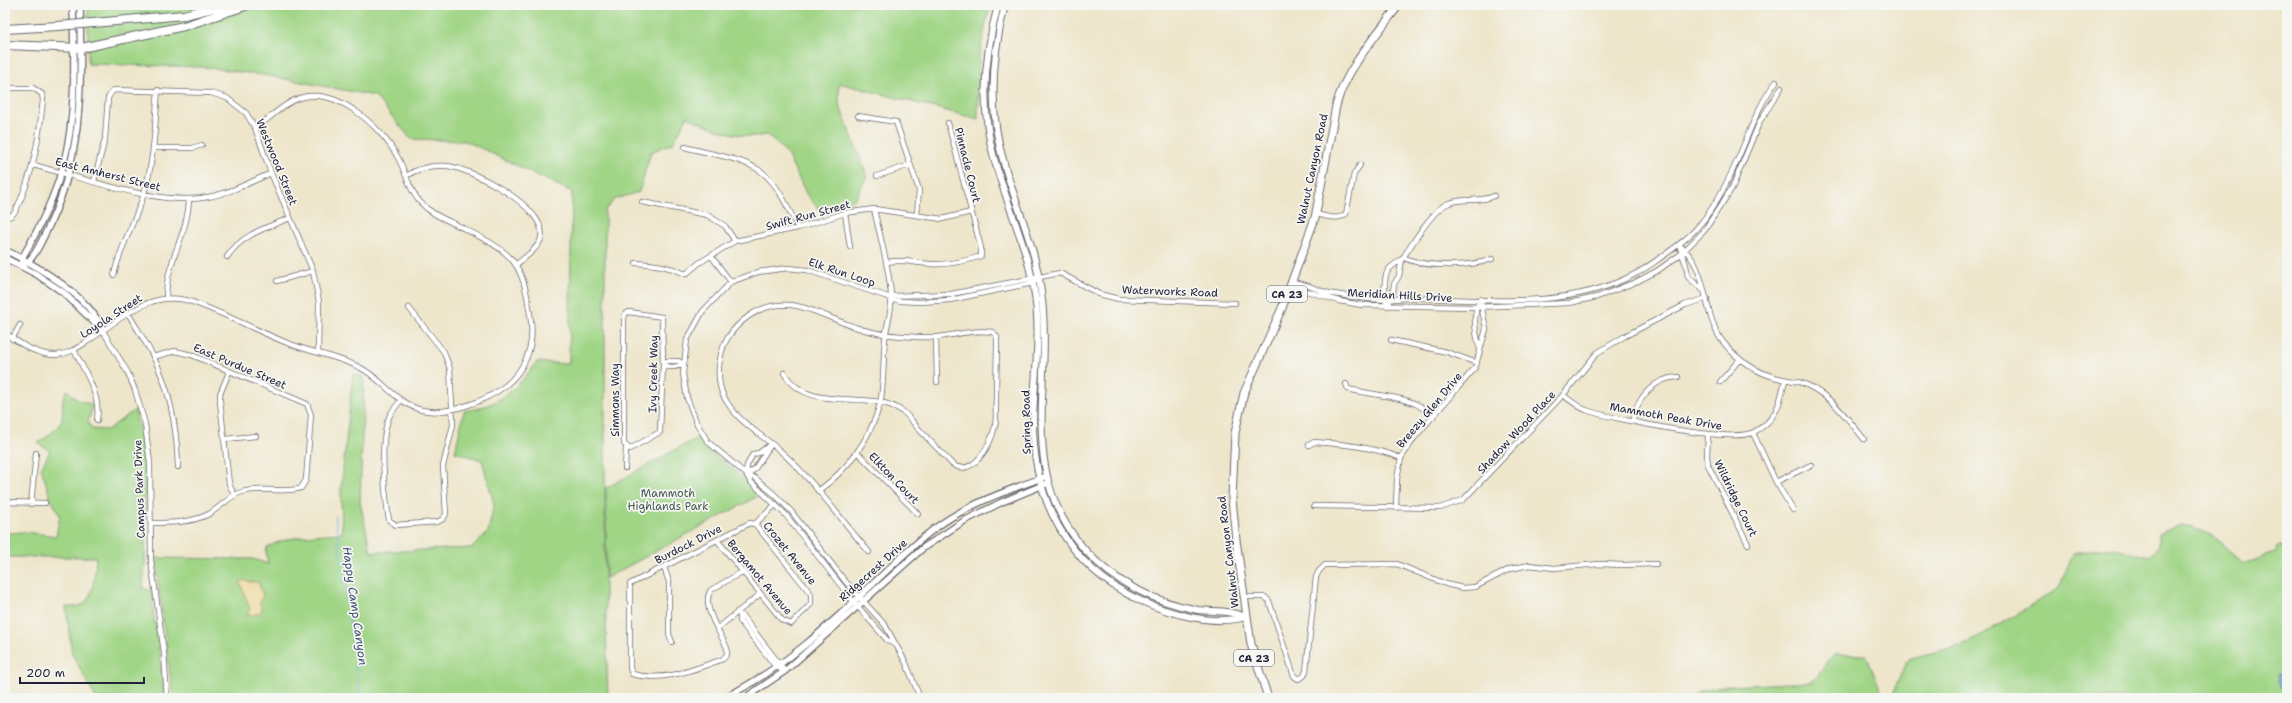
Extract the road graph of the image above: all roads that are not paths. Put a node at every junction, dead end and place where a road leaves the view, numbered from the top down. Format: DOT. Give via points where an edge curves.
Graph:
graph roads {
  1 [pos="73,5"];
  2 [pos="80,5"];
  3 [pos="225,5"];
  4 [pos="248,5"];
  5 [pos="998,5"];
  6 [pos="1005,5"];
  7 [pos="1399,5"];
  8 [pos="5,29"];
  9 [pos="5,46"];
  10 [pos="77,48"];
  11 [pos="1776,82"];
  12 [pos="5,88"];
  13 [pos="1781,88"];
  14 [pos="158,90"];
  15 [pos="858,116"];
  16 [pos="948,123"];
  17 [pos="255,128"];
  18 [pos="202,145"];
  19 [pos="685,147"];
  20 [pos="154,148"];
  21 [pos="33,165"];
  22 [pos="910,165"];
  23 [pos="1360,165"];
  24 [pos="61,172"];
  25 [pos="1732,172"];
  26 [pos="271,173"];
  27 [pos="68,174"];
  28 [pos="406,176"];
  29 [pos="877,176"];
  30 [pos="1738,176"];
  31 [pos="94,181"];
  32 [pos="144,193"];
  33 [pos="1494,196"];
  34 [pos="189,199"];
  35 [pos="642,202"];
  36 [pos="874,208"];
  37 [pos="971,212"];
  38 [pos="845,213"];
  39 [pos="917,214"];
  40 [pos="1316,214"];
  41 [pos="7,217"];
  42 [pos="290,218"];
  43 [pos="798,228"];
  44 [pos="735,242"];
  45 [pos="1679,245"];
  46 [pos="850,247"];
  47 [pos="1685,249"];
  48 [pos="5,250"];
  49 [pos="1681,254"];
  50 [pos="711,256"];
  51 [pos="227,257"];
  52 [pos="5,258"];
  53 [pos="22,258"];
  54 [pos="1403,258"];
  55 [pos="1492,259"];
  56 [pos="28,262"];
  57 [pos="887,262"];
  58 [pos="636,263"];
  59 [pos="517,264"];
  60 [pos="22,266"];
  61 [pos="1388,270"];
  62 [pos="313,271"];
  63 [pos="114,275"];
  64 [pos="1399,276"];
  65 [pos="1039,277"];
  66 [pos="1701,278"];
  67 [pos="1032,280"];
  68 [pos="277,281"];
  69 [pos="731,282"];
  70 [pos="1291,282"];
  71 [pos="1693,282"];
  72 [pos="1703,290"];
  73 [pos="892,296"];
  74 [pos="166,298"];
  75 [pos="1707,298"];
  76 [pos="1392,299"];
  77 [pos="1480,299"];
  78 [pos="1384,300"];
  79 [pos="1235,302"];
  80 [pos="1387,306"];
  81 [pos="1476,307"];
  82 [pos="1482,307"];
  83 [pos="409,308"];
  84 [pos="128,313"];
  85 [pos="625,314"];
  86 [pos="20,325"];
  87 [pos="103,331"];
  88 [pos="5,333"];
  89 [pos="886,333"];
  90 [pos="1476,334"];
  91 [pos="1485,334"];
  92 [pos="936,337"];
  93 [pos="12,339"];
  94 [pos="1391,340"];
  95 [pos="1480,349"];
  96 [pos="74,350"];
  97 [pos="318,353"];
  98 [pos="153,357"];
  99 [pos="1740,359"];
  100 [pos="1477,363"];
  101 [pos="663,364"];
  102 [pos="684,364"];
  103 [pos="229,372"];
  104 [pos="784,373"];
  105 [pos="1678,377"];
  106 [pos="1785,380"];
  107 [pos="937,382"];
  108 [pos="1720,382"];
  109 [pos="1346,384"];
  110 [pos="1563,396"];
  111 [pos="401,400"];
  112 [pos="880,403"];
  113 [pos="452,410"];
  114 [pos="1433,417"];
  115 [pos="96,420"];
  116 [pos="1633,420"];
  117 [pos="660,432"];
  118 [pos="1752,433"];
  119 [pos="1708,435"];
  120 [pos="256,436"];
  121 [pos="225,439"];
  122 [pos="1864,439"];
  123 [pos="771,444"];
  124 [pos="1309,445"];
  125 [pos="626,448"];
  126 [pos="36,453"];
  127 [pos="858,453"];
  128 [pos="1401,458"];
  129 [pos="1811,465"];
  130 [pos="178,467"];
  131 [pos="625,468"];
  132 [pos="746,474"];
  133 [pos="1047,476"];
  134 [pos="1040,479"];
  135 [pos="1776,482"];
  136 [pos="1048,483"];
  137 [pos="1042,486"];
  138 [pos="818,491"];
  139 [pos="234,495"];
  140 [pos="5,502"];
  141 [pos="45,503"];
  142 [pos="30,504"];
  143 [pos="776,504"];
  144 [pos="1314,506"];
  145 [pos="1396,508"];
  146 [pos="1793,510"];
  147 [pos="918,514"];
  148 [pos="151,523"];
  149 [pos="755,524"];
  150 [pos="717,540"];
  151 [pos="1748,544"];
  152 [pos="868,552"];
  153 [pos="1656,564"];
  154 [pos="664,567"];
  155 [pos="742,572"];
  156 [pos="760,594"];
  157 [pos="859,596"];
  158 [pos="1244,597"];
  159 [pos="864,601"];
  160 [pos="853,602"];
  161 [pos="858,607"];
  162 [pos="738,614"];
  163 [pos="1246,616"];
  164 [pos="791,624"];
  165 [pos="718,628"];
  166 [pos="672,642"];
  167 [pos="894,644"];
  168 [pos="778,666"];
  169 [pos="785,671"];
  170 [pos="167,698"];
  171 [pos="724,698"];
  172 [pos="745,698"];
  173 [pos="920,698"];
  174 [pos="1268,698"];
  1 -- 10 [label="street"];
  2 -- 10 [label="street"];
  3 -- 8 [label="highway, bridge" via="184,15"];
  4 -- 10 [label="highway" via="184,26"];
  5 -- 67 [label="main road, Spring Road" via="986,63 986,117 995,160"];
  6 -- 65 [label="main road, Spring Road" via="993,65 995,119 1004,165"];
  7 -- 40 [label="main road, Walnut Canyon Road / CA 23" via="1351,71 1341,90"];
  9 -- 10 [label="highway"];
  10 -- 24 [label="street" via="72,115"];
  10 -- 27 [label="street" via="80,112 78,134"];
  11 -- 25 [label="street, Meridian Hills Drive" via="1766,94 1748,130"];
  12 -- 21 [label="street" via="34,88 43,100"];
  13 -- 30 [label="street, Meridian Hills Drive" via="1760,121"];
  14 -- 17 [label="street, Westwood Street" via="220,95 234,102 246,113"];
  14 -- 20 [label="street"];
  14 -- 31 [label="street, Westwood Street" via="113,90 108,98 105,139"];
  15 -- 22 [label="street" via="896,122"];
  16 -- 37 [label="street, Pinnacle Court"];
  17 -- 26 [label="street, Westwood Street"];
  17 -- 28 [label="street" via="288,103 301,97 332,97 358,113 395,152"];
  18 -- 20 [label="street" via="192,148"];
  19 -- 43 [label="street" via="746,164 760,171 772,183"];
  20 -- 32 [label="street"];
  21 -- 24 [label="street, East Amherst Street"];
  21 -- 41 [label="street" via="18,207"];
  22 -- 29 [label="street"];
  22 -- 39 [label="street" via="919,190"];
  23 -- 40 [label="street" via="1354,174 1346,214 1334,218"];
  24 -- 27 [label="street, East Amherst Street"];
  24 -- 53 [label="street" via="50,205"];
  25 -- 30 [label="street"];
  25 -- 45 [label="street, Meridian Hills Drive" via="1701,223"];
  26 -- 34 [label="street, East Amherst Street" via="214,196"];
  26 -- 42 [label="street, Westwood Street"];
  27 -- 31 [label="street, East Amherst Street"];
  27 -- 56 [label="street" via="48,228"];
  28 -- 59 [label="street" via="415,197 430,211 499,248"];
  28 -- 59 [label="street" via="427,167 456,168 526,205 541,226 541,238"];
  30 -- 47 [label="street, Meridian Hills Drive" via="1704,231"];
  31 -- 32 [label="street, East Amherst Street"];
  32 -- 34 [label="street, East Amherst Street"];
  32 -- 63 [label="street" via="130,234 116,263"];
  33 -- 54 [label="street" via="1486,200 1448,203 1433,216"];
  34 -- 74 [label="street" via="186,223 168,271"];
  35 -- 44 [label="street" via="707,215 725,226"];
  36 -- 38 [label="street, Swift Run Street"];
  36 -- 39 [label="street, Swift Run Street"];
  36 -- 57 [label="street"];
  37 -- 39 [label="street, Swift Run Street" via="942,219"];
  37 -- 57 [label="street, Pinnacle Court" via="982,248 981,256 950,263 931,264 899,260"];
  38 -- 43 [label="street, Swift Run Street"];
  38 -- 46 [label="street"];
  40 -- 70 [label="main road, Walnut Canyon Road / CA 23"];
  42 -- 51 [label="street" via="243,238"];
  42 -- 62 [label="street, Westwood Street"];
  43 -- 44 [label="street, Swift Run Street"];
  44 -- 50 [label="street, Swift Run Street"];
  45 -- 47 [label="street"];
  45 -- 49 [label="street"];
  45 -- 77 [label="street, Meridian Hills Drive" via="1635,274 1597,290 1550,297"];
  47 -- 49 [label="street, Meridian Hills Drive"];
  47 -- 66 [label="street" via="1700,272"];
  48 -- 53 [label="street, Campus Park Drive"];
  49 -- 71 [label="street" via="1688,277"];
  49 -- 82 [label="street, Meridian Hills Drive" via="1656,272 1597,297 1569,303"];
  50 -- 58 [label="street, Swift Run Street" via="686,274 667,267"];
  50 -- 69 [label="street"];
  52 -- 60 [label="street, Campus Park Drive"];
  53 -- 56 [label="street, Campus Park Drive"];
  53 -- 60 [label="street"];
  54 -- 55 [label="street" via="1427,264 1470,264"];
  54 -- 61 [label="street"];
  54 -- 64 [label="street"];
  56 -- 60 [label="street"];
  56 -- 87 [label="street, Campus Park Drive" via="72,293 101,324"];
  57 -- 73 [label="street"];
  59 -- 113 [label="street" via="522,274 528,304 531,336 528,355 519,371 502,388"];
  60 -- 87 [label="street, Campus Park Drive" via="64,293"];
  61 -- 64 [label="street" via="1397,270"];
  61 -- 78 [label="street"];
  62 -- 68 [label="street"];
  62 -- 97 [label="street, Westwood Street" via="319,302"];
  64 -- 76 [label="street" via="1394,284"];
  65 -- 67 [label="street, Elk Run Loop"];
  65 -- 79 [label="street, Waterworks Road" via="1060,273 1099,294 1119,298"];
  65 -- 133 [label="main road, Spring Road" via="1044,327 1041,434"];
  66 -- 71 [label="street"];
  66 -- 72 [label="street"];
  67 -- 73 [label="street, Elk Run Loop" via="952,294"];
  67 -- 134 [label="main road, Spring Road" via="1037,328 1034,436"];
  69 -- 73 [label="street, Elk Run Loop" via="758,272 788,268 807,270 867,291"];
  69 -- 102 [label="street, Elk Run Loop" via="703,311 687,340"];
  70 -- 78 [label="street, Meridian Hills Drive" via="1301,282 1340,295"];
  70 -- 80 [label="street, Meridian Hills Drive" via="1300,289 1339,301"];
  70 -- 158 [label="main road, Walnut Canyon Road / CA 23" via="1268,341 1252,372 1236,421 1232,499"];
  71 -- 72 [label="street"];
  72 -- 75 [label="street"];
  73 -- 89 [label="street"];
  74 -- 84 [label="street, Loyola Street" via="144,303"];
  74 -- 97 [label="street, Loyola Street" via="197,303 275,338"];
  75 -- 99 [label="street" via="1713,325 1723,343"];
  75 -- 110 [label="street, Shadow Wood Place" via="1685,305 1597,353"];
  76 -- 77 [label="street, Meridian Hills Drive"];
  76 -- 78 [label="street, Meridian Hills Drive"];
  76 -- 80 [label="street"];
  77 -- 81 [label="street, Breezy Glen Drive"];
  77 -- 82 [label="street, Breezy Glen Drive"];
  78 -- 80 [label="street"];
  80 -- 81 [label="street, Meridian Hills Drive"];
  81 -- 82 [label="street, Meridian Hills Drive"];
  81 -- 90 [label="street, Breezy Glen Drive"];
  82 -- 91 [label="street, Breezy Glen Drive"];
  83 -- 113 [label="street" via="447,359 450,368"];
  84 -- 87 [label="street, Loyola Street"];
  84 -- 98 [label="street"];
  85 -- 101 [label="street, Ivy Creek Way" via="629,312 662,317"];
  85 -- 125 [label="street, Simmons Way"];
  86 -- 93 [label="street"];
  87 -- 96 [label="street, Loyola Street"];
  87 -- 148 [label="street, Campus Park Drive" via="128,373 141,407 150,457"];
  88 -- 93 [label="street, Loyola Street"];
  89 -- 92 [label="street"];
  89 -- 112 [label="street"];
  89 -- 123 [label="street" via="856,328 799,306 776,304 756,312 735,326 720,356 719,378 723,395 745,424"];
  90 -- 91 [label="street"];
  90 -- 95 [label="street, Breezy Glen Drive"];
  91 -- 95 [label="street, Breezy Glen Drive"];
  92 -- 107 [label="street"];
  92 -- 112 [label="street" via="984,331 992,332 997,337 995,426 974,464 958,468 902,410"];
  93 -- 96 [label="street, Loyola Street" via="27,348 48,354"];
  94 -- 100 [label="street" via="1448,352"];
  95 -- 100 [label="street, Breezy Glen Drive"];
  96 -- 115 [label="street" via="91,384 98,409"];
  97 -- 111 [label="street, Loyola Street" via="360,367"];
  98 -- 103 [label="street, East Purdue Street" via="166,352 182,352"];
  98 -- 130 [label="street" via="172,411"];
  99 -- 106 [label="street" via="1759,373"];
  99 -- 108 [label="street"];
  100 -- 114 [label="street, Breezy Glen Drive" via="1473,372"];
  101 -- 102 [label="street" via="672,361"];
  101 -- 117 [label="street, Ivy Creek Way"];
  102 -- 132 [label="street, Elk Run Loop" via="687,398 697,424 708,442"];
  103 -- 121 [label="street" via="220,394"];
  103 -- 139 [label="street, East Purdue Street" via="307,404 311,415 306,480 301,488 263,488"];
  104 -- 112 [label="street" via="789,382 813,395 830,400"];
  105 -- 116 [label="street" via="1654,386 1643,394 1635,406"];
  106 -- 118 [label="street, Mammoth Peak Drive" via="1778,409"];
  106 -- 122 [label="street" via="1806,384 1828,397"];
  109 -- 114 [label="street" via="1348,389 1365,394 1405,400 1418,405"];
  110 -- 116 [label="street, Mammoth Peak Drive" via="1585,410"];
  110 -- 145 [label="street, Shadow Wood Place" via="1463,500 1440,508"];
  111 -- 113 [label="street, Loyola Street" via="423,410"];
  111 -- 113 [label="street" via="390,416 388,424 384,485 389,520 396,525 437,522 443,520 446,514 443,466 452,434"];
  112 -- 127 [label="street"];
  114 -- 128 [label="street, Breezy Glen Drive"];
  116 -- 119 [label="street, Mammoth Peak Drive"];
  117 -- 125 [label="street, Simmons Way" via="634,447"];
  118 -- 119 [label="street, Mammoth Peak Drive" via="1729,437"];
  118 -- 135 [label="street"];
  119 -- 151 [label="street, Wildridge Court" via="1708,465"];
  120 -- 121 [label="street"];
  121 -- 139 [label="street" via="229,484"];
  123 -- 132 [label="street" via="754,470"];
  123 -- 132 [label="street" via="759,453 753,454 747,465"];
  123 -- 138 [label="street" via="788,457"];
  124 -- 128 [label="street" via="1319,442 1380,450"];
  125 -- 131 [label="street"];
  126 -- 142 [label="street"];
  127 -- 138 [label="street" via="829,484"];
  127 -- 147 [label="street, Elkton Court"];
  128 -- 145 [label="street, Breezy Glen Drive"];
  129 -- 135 [label="street"];
  132 -- 143 [label="street, Elk Run Loop" via="750,481"];
  132 -- 157 [label="street, Elk Run Loop" via="770,490 791,511"];
  133 -- 134 [label="street, Ridgecrest Drive"];
  133 -- 136 [label="main road, Spring Road"];
  134 -- 137 [label="main road, Spring Road"];
  134 -- 157 [label="street, Ridgecrest Drive" via="976,504 935,528"];
  135 -- 146 [label="street"];
  136 -- 137 [label="street, Ridgecrest Drive"];
  136 -- 163 [label="main road, Spring Road" via="1066,524 1105,570 1156,599 1188,608 1234,612"];
  137 -- 159 [label="street, Ridgecrest Drive" via="964,521 923,548"];
  137 -- 163 [label="main road, Spring Road" via="1052,514 1065,537 1086,564 1112,584 1149,604 1182,614 1235,620"];
  138 -- 152 [label="street"];
  139 -- 148 [label="street" via="199,518 171,523"];
  140 -- 142 [label="street"];
  141 -- 142 [label="street"];
  143 -- 149 [label="street"];
  143 -- 160 [label="street, Elk Run Loop"];
  144 -- 145 [label="street, Shadow Wood Place"];
  148 -- 170 [label="street, Campus Park Drive" via="151,560 164,653"];
  149 -- 150 [label="street, Burdock Drive" via="750,523"];
  149 -- 164 [label="street, Crozet Avenue" via="811,594 811,604"];
  150 -- 154 [label="street, Burdock Drive"];
  150 -- 155 [label="street, Bergamot Avenue"];
  153 -- 158 [label="street" via="1600,564 1554,568 1529,565 1510,569 1475,586 1462,588 1397,564 1325,566 1316,577 1306,671 1304,676 1298,679 1294,676 1269,601 1265,597"];
  154 -- 165 [label="street, Burdock Drive" via="630,584 632,674 658,677 686,673 723,659 728,652"];
  154 -- 166 [label="street" via="669,582 669,634"];
  155 -- 156 [label="street, Bergamot Avenue"];
  155 -- 165 [label="street" via="708,594 709,608"];
  156 -- 162 [label="street"];
  156 -- 164 [label="street, Bergamot Avenue" via="782,620"];
  157 -- 159 [label="street, Elk Run Loop"];
  157 -- 160 [label="street, Ridgecrest Drive"];
  158 -- 163 [label="main road, Walnut Canyon Road / CA 23"];
  159 -- 161 [label="street, Ridgecrest Drive"];
  159 -- 167 [label="street, Elk Run Loop" via="885,625"];
  160 -- 161 [label="street, Elk Run Loop"];
  160 -- 168 [label="street, Ridgecrest Drive"];
  161 -- 167 [label="street, Elk Run Loop" via="887,640"];
  161 -- 169 [label="street, Ridgecrest Drive"];
  162 -- 165 [label="street"];
  162 -- 168 [label="street" via="743,617"];
  163 -- 174 [label="main road, Walnut Canyon Road / CA 23" via="1256,666"];
  167 -- 173 [label="street, Elk Run Loop" via="906,663"];
  168 -- 169 [label="street"];
  168 -- 171 [label="street, Ridgecrest Drive"];
  169 -- 172 [label="street, Ridgecrest Drive"];
}
